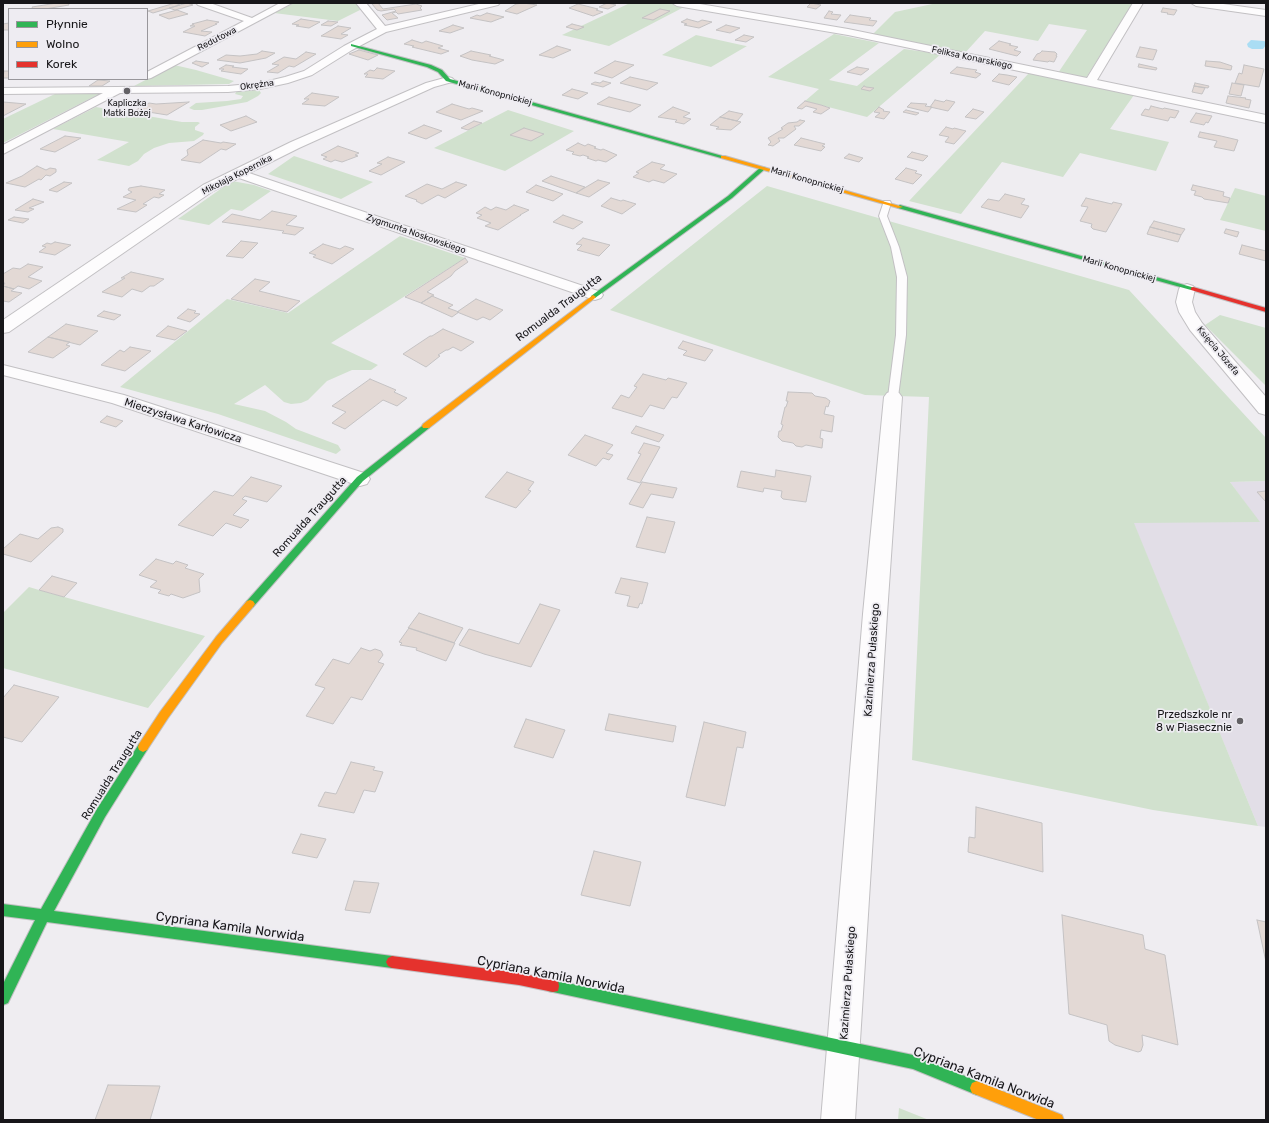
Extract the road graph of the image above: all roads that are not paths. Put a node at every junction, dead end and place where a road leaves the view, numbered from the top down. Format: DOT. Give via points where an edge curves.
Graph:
graph roads {
  1 [pos="201,3"];
  2 [pos="287,3"];
  3 [pos="361,3"];
  4 [pos="495,3"];
  5 [pos="677,3"];
  6 [pos="1138,3"];
  7 [pos="1196,3"];
  8 [pos="1266,13"];
  9 [pos="252,21"];
  10 [pos="383,30"];
  11 [pos="352,45"];
  12 [pos="148,75"];
  13 [pos="138,80"];
  14 [pos="448,80"];
  15 [pos="1090,83"];
  16 [pos="120,90"];
  17 [pos="3,91"];
  18 [pos="1266,119"];
  19 [pos="3,150"];
  20 [pos="763,168"];
  21 [pos="237,173"];
  22 [pos="887,204"];
  23 [pos="1187,289"];
  24 [pos="595,295"];
  25 [pos="1266,310"];
  26 [pos="3,328"];
  27 [pos="3,370"];
  28 [pos="893,397"];
  29 [pos="1266,409"];
  30 [pos="360,479"];
  31 [pos="3,910"];
  32 [pos="44,916"];
  33 [pos="3,998"];
  34 [pos="843,1049"];
  35 [pos="838,1120"];
  36 [pos="1057,1120"];
  1 -- 9 [label="street"];
  2 -- 9 [label="street, Redutowa"];
  3 -- 10 [label="street"];
  4 -- 10 [label="street, Okrężna"];
  5 -- 15 [label="street, Feliksa Konarskiego" via="848,32"];
  6 -- 15 [label="street"];
  7 -- 8 [label="street"];
  9 -- 12 [label="street, Redutowa"];
  10 -- 11 [label="street, Okrężna"];
  11 -- 14 [label="street, Marii Konopnickiej" via="429,66 440,71"];
  11 -- 16 [label="street, Okrężna" via="308,73 273,84 228,89"];
  13 -- 16 [label="street"];
  14 -- 20 [label="street, Marii Konopnickiej"];
  14 -- 21 [label="street, Mikołaja Kopernika" via="430,85"];
  15 -- 18 [label="street, Feliksa Konarskiego"];
  16 -- 17 [label="street, Okrężna"];
  16 -- 19 [label="street"];
  20 -- 22 [label="street, Marii Konopnickiej"];
  20 -- 24 [label="street, Romualda Traugutta" via="730,198"];
  21 -- 24 [label="street, Zygmunta Noskowskiego"];
  21 -- 26 [label="street, Mikołaja Kopernika" via="208,188"];
  22 -- 23 [label="street, Marii Konopnickiej"];
  22 -- 28 [label="lane, Kazimierza Pułaskiego" via="883,216 902,277 901,335"];
  23 -- 25 [label="street, Marii Konopnickiej"];
  23 -- 29 [label="street, Księcia Józefa" via="1184,302 1196,326"];
  24 -- 30 [label="street, Romualda Traugutta"];
  27 -- 30 [label="street, Mieczysława Karłowicza" via="118,399"];
  28 -- 34 [label="street, Kazimierza Pułaskiego"];
  30 -- 32 [label="street, Romualda Traugutta" via="274,574 224,634 168,709 101,813"];
  31 -- 32 [label="street, Cypriana Kamila Norwida"];
  32 -- 33 [label="street, Romualda Traugutta"];
  32 -- 34 [label="street, Cypriana Kamila Norwida" via="519,979"];
  34 -- 35 [label="street, Kazimierza Pułaskiego"];
  34 -- 36 [label="street, Cypriana Kamila Norwida" via="913,1062"];
}
